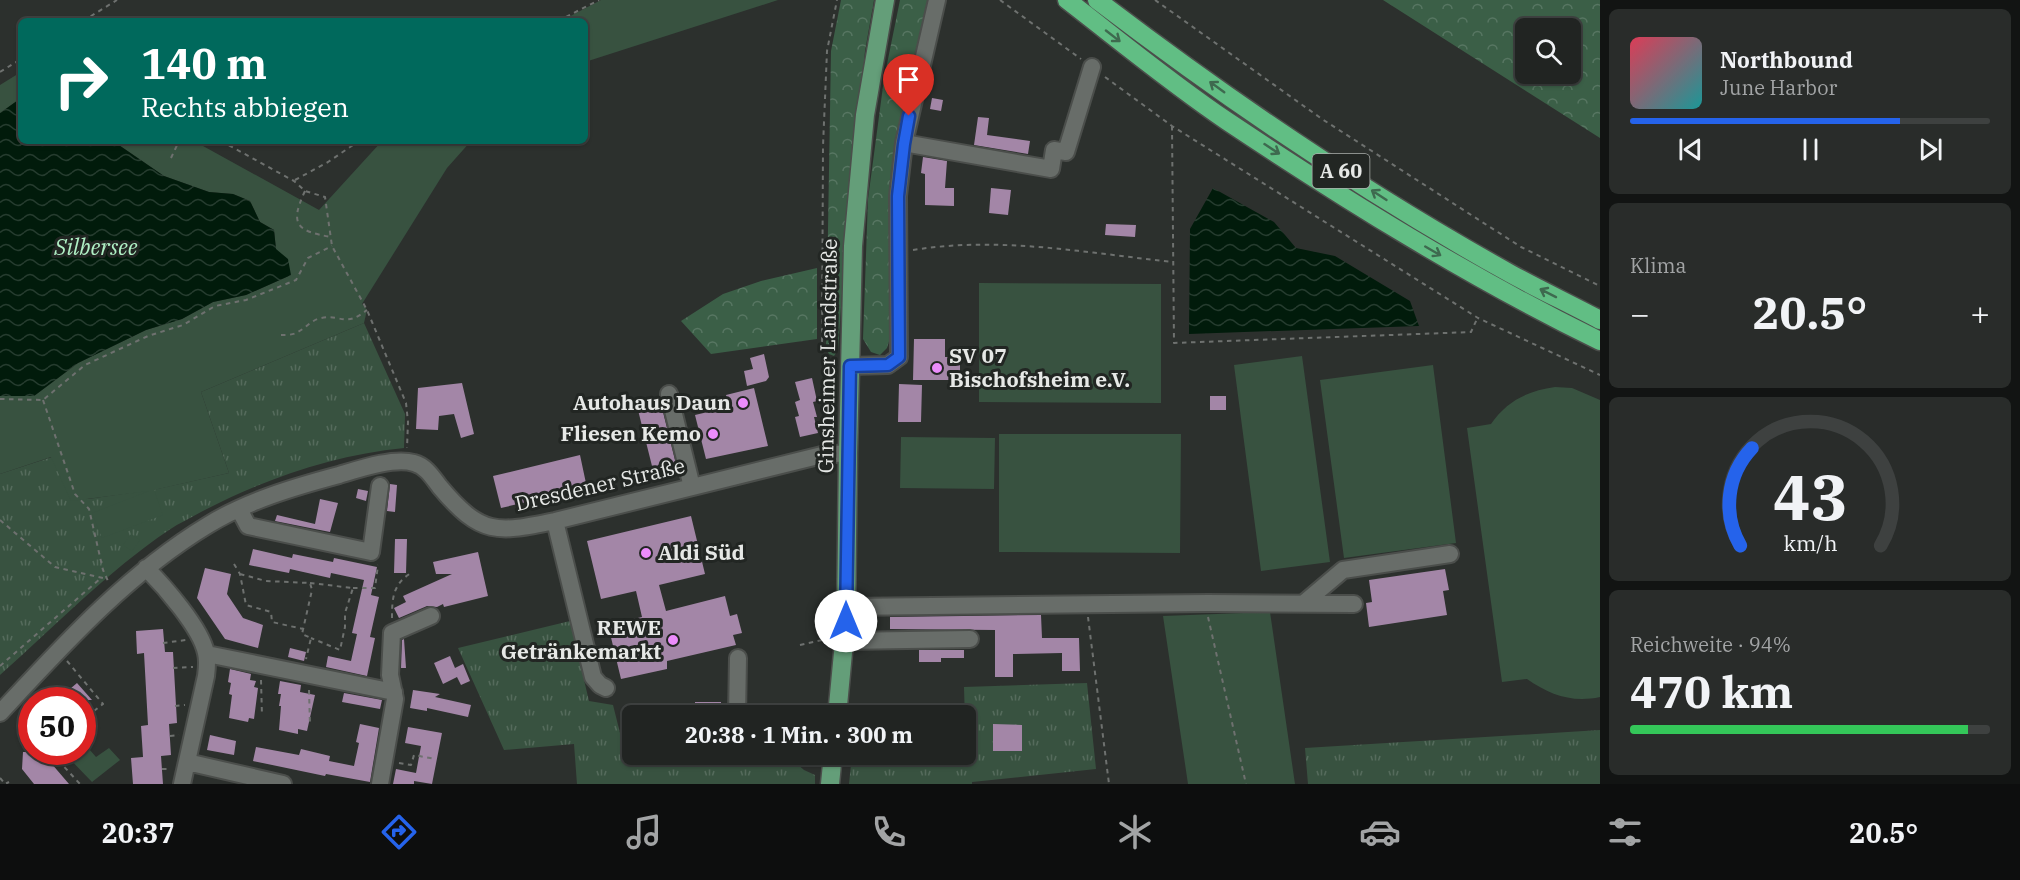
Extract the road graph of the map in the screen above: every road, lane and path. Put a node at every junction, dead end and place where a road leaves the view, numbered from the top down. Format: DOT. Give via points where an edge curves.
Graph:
graph roads {
  1 [pos="117,0"];
  2 [pos="599,0"];
  3 [pos="837,0"];
  4 [pos="885,0"];
  5 [pos="937,0"];
  6 [pos="1000,0"];
  7 [pos="1067,0"];
  8 [pos="1097,0"];
  9 [pos="1155,0"];
  10 [pos="88,18"];
  11 [pos="564,18"];
  12 [pos="18,61"];
  13 [pos="1092,67"];
  14 [pos="0,72"];
  15 [pos="1172,126"];
  16 [pos="178,144"];
  17 [pos="226,144"];
  18 [pos="355,144"];
  19 [pos="904,144"];
  20 [pos="171,158"];
  21 [pos="294,181"];
  22 [pos="305,191"];
  23 [pos="331,237"];
  24 [pos="332,246"];
  25 [pos="899,252"];
  26 [pos="1173,262"];
  27 [pos="1600,286"];
  28 [pos="367,310"];
  29 [pos="1478,318"];
  30 [pos="1600,320"];
  31 [pos="281,335"];
  32 [pos="1600,341"];
  33 [pos="850,366"];
  34 [pos="1600,375"];
  35 [pos="669,394"];
  36 [pos="0,399"];
  37 [pos="44,400"];
  38 [pos="406,452"];
  39 [pos="848,453"];
  40 [pos="380,486"];
  41 [pos="692,486"];
  42 [pos="239,509"];
  43 [pos="0,520"];
  44 [pos="555,521"];
  45 [pos="371,552"];
  46 [pos="1450,554"];
  47 [pos="234,564"];
  48 [pos="146,568"];
  49 [pos="411,573"];
  50 [pos="240,574"];
  51 [pos="101,578"];
  52 [pos="107,579"];
  53 [pos="310,583"];
  54 [pos="353,588"];
  55 [pos="116,594"];
  56 [pos="1304,603"];
  57 [pos="1086,604"];
  58 [pos="1354,604"];
  59 [pos="846,607"];
  60 [pos="431,616"];
  61 [pos="1208,616"];
  62 [pos="303,629"];
  63 [pos="392,633"];
  64 [pos="311,638"];
  65 [pos="970,639"];
  66 [pos="836,640"];
  67 [pos="163,642"];
  68 [pos="800,645"];
  69 [pos="59,652"];
  70 [pos="205,653"];
  71 [pos="738,658"];
  72 [pos="261,665"];
  73 [pos="0,666"];
  74 [pos="173,668"];
  75 [pos="306,674"];
  76 [pos="26,685"];
  77 [pos="90,687"];
  78 [pos="606,688"];
  79 [pos="394,692"];
  80 [pos="96,695"];
  81 [pos="0,703"];
  82 [pos="737,705"];
  83 [pos="837,705"];
  84 [pos="96,709"];
  85 [pos="0,713"];
  86 [pos="262,716"];
  87 [pos="310,726"];
  88 [pos="435,759"];
  89 [pos="384,760"];
  90 [pos="187,762"];
  91 [pos="63,765"];
  92 [pos="832,765"];
  93 [pos="0,777"];
  94 [pos="9,782"];
  95 [pos="80,784"];
  96 [pos="182,784"];
  97 [pos="283,784"];
  98 [pos="380,784"];
  99 [pos="830,784"];
  100 [pos="1108,784"];
  101 [pos="1246,784"];
  1 -- 10 [label="path"];
  2 -- 11 [label="path"];
  3 -- 33 [label="path" via="827,51 822,350 833,363"];
  4 -- 33 [label="main road, Ginsheimer Landstraße" via="858,180"];
  5 -- 19 [label="street"];
  6 -- 13 [label="path"];
  7 -- 32 [label="highway, A 60, one-way" via="1217,114 1299,167 1441,255"];
  30 -- 8 [label="highway, A 60, one-way" via="1511,274 1388,200 1223,91"];
  9 -- 27 [label="path" via="1341,132 1521,247"];
  12 -- 14 [label="path"];
  13 -- 15 [label="path"];
  13 -- 19 [label="street" via="1066,152 1054,150 1051,169"];
  15 -- 26 [label="path"];
  15 -- 29 [label="path"];
  16 -- 20 [label="path"];
  17 -- 21 [label="path"];
  18 -- 21 [label="path"];
  19 -- 25 [label="street" via="898,196"];
  21 -- 22 [label="path"];
  22 -- 23 [label="path" via="325,197"];
  22 -- 23 [label="path" via="297,209 299,224 308,233"];
  23 -- 24 [label="path"];
  24 -- 28 [label="path"];
  24 -- 37 [label="path" via="308,258 296,280 246,300 215,306 183,325 148,336 85,365"];
  25 -- 26 [label="path" via="986,243"];
  25 -- 33 [label="street" via="899,357 888,365"];
  26 -- 29 [label="path" via="1173,343 1471,332"];
  28 -- 31 [label="path" via="344,321 319,319 295,333"];
  28 -- 38 [label="path" via="406,403"];
  29 -- 34 [label="path"];
  33 -- 39 [label="main road, Ginsheimer Landstraße"];
  35 -- 41 [label="street"];
  36 -- 37 [label="path"];
  37 -- 52 [label="path" via="75,494 89,509"];
  39 -- 41 [label="street, Dresdener Straße" via="822,455"];
  39 -- 59 [label="main road, Ginsheimer Landstraße"];
  40 -- 45 [label="street"];
  41 -- 44 [label="street, Dresdener Straße"];
  42 -- 44 [label="street, Dresdener Straße" via="365,468 411,462 429,473 450,499 482,526 503,530"];
  42 -- 45 [label="street" via="248,526"];
  42 -- 48 [label="street, Dresdener Straße" via="208,525"];
  43 -- 51 [label="path" via="55,567"];
  44 -- 78 [label="street" via="593,677"];
  45 -- 54 [label="path" via="379,557 375,588"];
  46 -- 56 [label="street" via="1344,570"];
  47 -- 50 [label="path"];
  48 -- 55 [label="street, Dresdener Straße"];
  48 -- 70 [label="street" via="161,583"];
  49 -- 63 [label="path" via="395,588"];
  50 -- 53 [label="path" via="266,581"];
  50 -- 62 [label="path" via="246,605 271,612 272,622"];
  51 -- 52 [label="path"];
  51 -- 73 [label="path"];
  52 -- 55 [label="path"];
  53 -- 54 [label="path"];
  53 -- 62 [label="path" via="312,590"];
  54 -- 64 [label="path" via="340,650"];
  55 -- 69 [label="street, Dresdener Straße"];
  56 -- 57 [label="street"];
  56 -- 58 [label="street"];
  57 -- 59 [label="street"];
  57 -- 100 [label="path"];
  59 -- 66 [label="main road, Ginsheimer Landstraße"];
  60 -- 63 [label="street"];
  61 -- 101 [label="path"];
  62 -- 64 [label="path" via="302,634"];
  63 -- 79 [label="street" via="390,675"];
  64 -- 75 [label="path"];
  65 -- 66 [label="street"];
  66 -- 68 [label="path"];
  66 -- 83 [label="main road, Ginsheimer Landstraße"];
  67 -- 70 [label="path"];
  69 -- 76 [label="street, Dresdener Straße"];
  69 -- 77 [label="path"];
  70 -- 72 [label="street"];
  70 -- 74 [label="path"];
  70 -- 90 [label="street"];
  71 -- 82 [label="street"];
  72 -- 75 [label="street"];
  72 -- 86 [label="path"];
  75 -- 79 [label="street"];
  75 -- 87 [label="path"];
  76 -- 81 [label="street, Dresdener Straße"];
  76 -- 85 [label="street, Dresdener Straße"];
  79 -- 89 [label="street"];
  80 -- 84 [label="path" via="103,704"];
  88 -- 89 [label="path" via="414,754 411,765"];
  89 -- 98 [label="street"];
  90 -- 96 [label="street"];
  90 -- 97 [label="street"];
  91 -- 95 [label="path"];
  92 -- 99 [label="main road"];
  93 -- 94 [label="path" via="5,784"];
}
